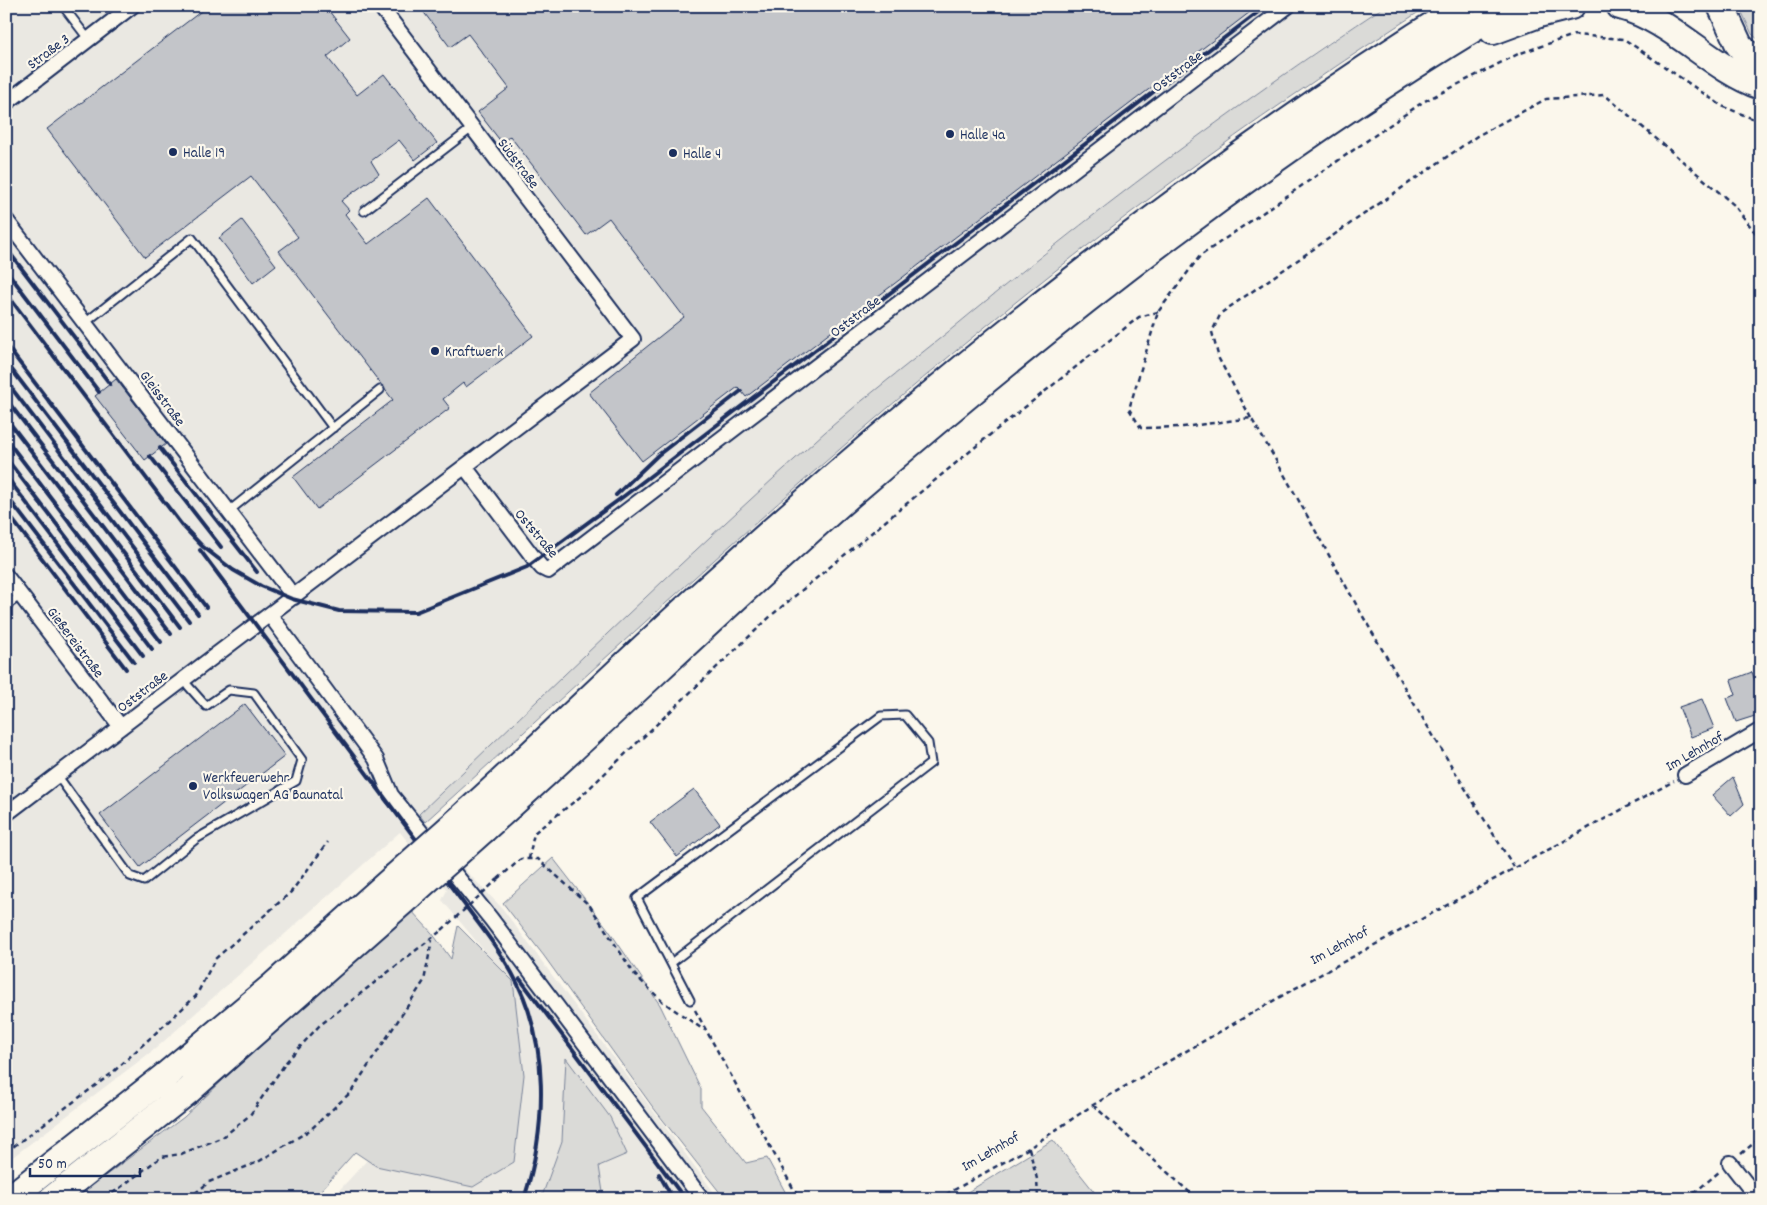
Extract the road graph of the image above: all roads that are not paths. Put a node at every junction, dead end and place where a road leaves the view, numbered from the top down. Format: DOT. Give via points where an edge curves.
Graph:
graph roads {
  1 [pos="63,6"];
  2 [pos="132,6"];
  3 [pos="380,6"];
  4 [pos="1288,6"];
  5 [pos="1455,6"];
  6 [pos="1463,6"];
  7 [pos="1511,6"];
  8 [pos="1571,6"];
  9 [pos="1620,6"];
  10 [pos="1721,6"];
  11 [pos="1428,28"];
  12 [pos="89,40"];
  13 [pos="1428,59"];
  14 [pos="1761,68"];
  15 [pos="1761,86"];
  16 [pos="6,103"];
  17 [pos="472,128"];
  18 [pos="364,212"];
  19 [pos="6,220"];
  20 [pos="85,323"];
  21 [pos="633,339"];
  22 [pos="380,390"];
  23 [pos="333,428"];
  24 [pos="465,467"];
  25 [pos="229,510"];
  26 [pos="6,576"];
  27 [pos="20,595"];
  28 [pos="294,596"];
  29 [pos="6,606"];
  30 [pos="270,615"];
  31 [pos="183,680"];
  32 [pos="121,727"];
  33 [pos="1761,730"];
  34 [pos="1685,775"];
  35 [pos="56,776"];
  36 [pos="6,814"];
  37 [pos="476,821"];
  38 [pos="402,886"];
  39 [pos="671,963"];
  40 [pos="690,1000"];
  41 [pos="1730,1163"];
  42 [pos="9,1199"];
  43 [pos="52,1199"];
  44 [pos="702,1199"];
  45 [pos="1758,1199"];
  1 -- 12 [label="lane"];
  2 -- 12 [label="street, Straße 3"];
  3 -- 17 [label="street, Südstraße"];
  4 -- 24 [label="street, Oststraße" via="548,571 536,561"];
  5 -- 11 [label="highway"];
  6 -- 11 [label="highway"];
  7 -- 13 [label="highway"];
  8 -- 13 [label="highway" via="1516,22"];
  9 -- 15 [label="highway" via="1660,24 1726,69"];
  10 -- 14 [label="highway" via="1739,44"];
  11 -- 37 [label="highway" via="1323,96 1180,196 970,361 704,593"];
  12 -- 16 [label="street, Straße 3"];
  13 -- 37 [label="highway" via="1299,143 1147,254 988,379"];
  17 -- 18 [label="lane"];
  17 -- 21 [label="street, Südstraße"];
  19 -- 20 [label="street, Gleisstraße"];
  20 -- 23 [label="lane" via="192,238"];
  20 -- 25 [label="street, Gleisstraße"];
  21 -- 24 [label="street, Oststraße"];
  22 -- 23 [label="lane"];
  23 -- 25 [label="lane"];
  24 -- 28 [label="street, Oststraße"];
  25 -- 28 [label="street, Gleisstraße"];
  26 -- 27 [label="street, Gießereistraße"];
  27 -- 29 [label="lane"];
  27 -- 32 [label="street, Gießereistraße"];
  28 -- 30 [label="street, Oststraße"];
  30 -- 31 [label="street, Oststraße"];
  30 -- 44 [label="street" via="376,759 391,795 491,919"];
  31 -- 32 [label="street, Oststraße"];
  31 -- 35 [label="lane" via="206,706 230,690 254,693 302,760 296,781 196,839 144,881 130,876"];
  32 -- 35 [label="street, Oststraße"];
  33 -- 34 [label="street, Im Lehnhof"];
  35 -- 36 [label="street, Oststraße"];
  37 -- 38 [label="highway, bridge"];
  38 -- 42 [label="highway"];
  38 -- 43 [label="highway" via="188,1090"];
  39 -- 39 [label="lane" via="931,763 928,743 905,715 881,716 637,898"];
  39 -- 40 [label="lane"];
  41 -- 45 [label="street"];
}
